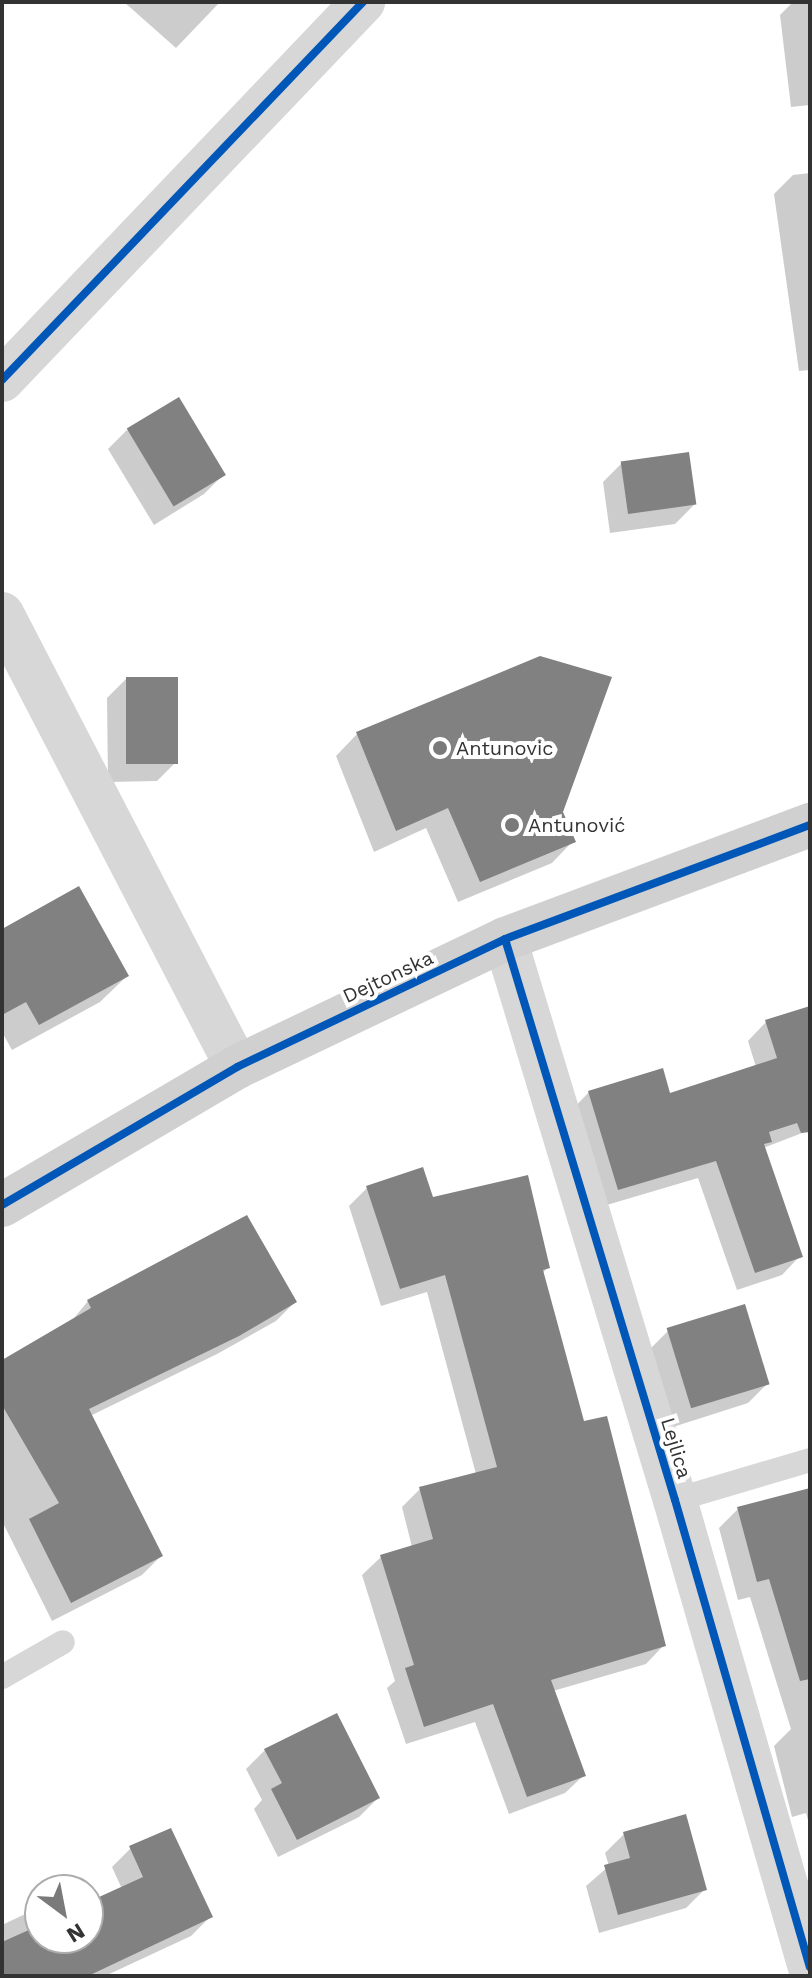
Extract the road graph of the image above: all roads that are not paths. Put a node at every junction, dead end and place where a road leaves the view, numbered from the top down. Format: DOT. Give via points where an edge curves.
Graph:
graph roads {
  1 [pos="363,2"];
  2 [pos="2,380"];
  3 [pos="2,614"];
  4 [pos="810,825"];
  5 [pos="505,939"];
  6 [pos="237,1067"];
  7 [pos="2,1205"];
  8 [pos="810,1460"];
  9 [pos="675,1500"];
  10 [pos="63,1642"];
  11 [pos="2,1677"];
  12 [pos="810,1967"];
  1 -- 2 [label="street"];
  3 -- 6 [label="street"];
  4 -- 5 [label="main road, Dejtonska"];
  5 -- 6 [label="main road, Dejtonska"];
  5 -- 9 [label="street, Lejlica"];
  6 -- 7 [label="main road, Dejtonska"];
  8 -- 9 [label="lane"];
  9 -- 12 [label="street, Lejlica"];
  10 -- 11 [label="lane"];
}
